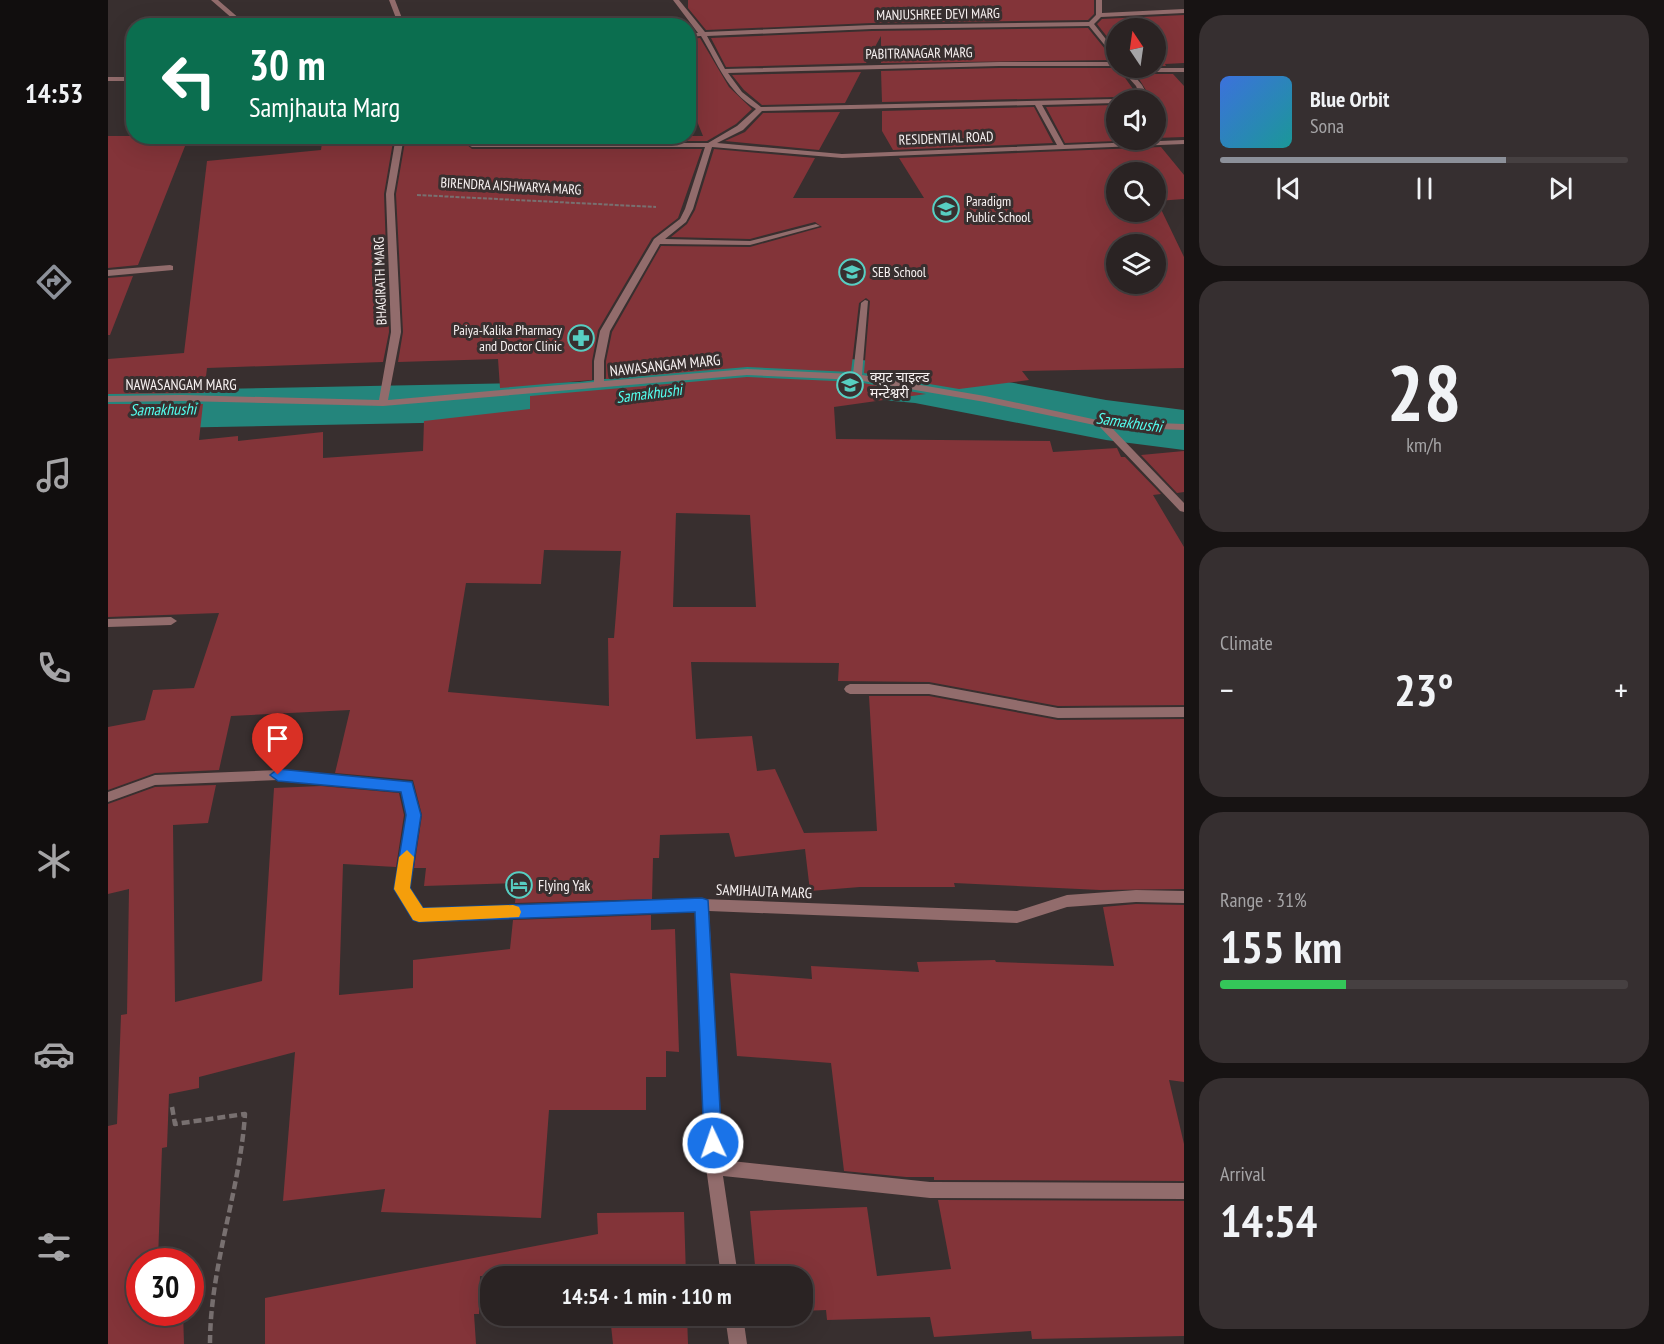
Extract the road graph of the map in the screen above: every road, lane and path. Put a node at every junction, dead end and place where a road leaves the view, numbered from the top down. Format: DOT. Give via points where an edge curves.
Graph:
graph roads {
  1 [pos="214,0"];
  2 [pos="392,0"];
  3 [pos="676,0"];
  4 [pos="1099,0"];
  5 [pos="1184,11"];
  6 [pos="1099,15"];
  7 [pos="235,18"];
  8 [pos="399,18"];
  9 [pos="690,18"];
  10 [pos="1091,24"];
  11 [pos="696,25"];
  12 [pos="696,34"];
  13 [pos="703,34"];
  14 [pos="1106,44"];
  15 [pos="1106,64"];
  16 [pos="1166,70"];
  17 [pos="1184,70"];
  18 [pos="722,71"];
  19 [pos="1133,78"];
  20 [pos="108,79"];
  21 [pos="126,79"];
  22 [pos="1142,90"];
  23 [pos="1106,101"];
  24 [pos="1038,104"];
  25 [pos="760,109"];
  26 [pos="1184,142"];
  27 [pos="399,144"];
  28 [pos="472,145"];
  29 [pos="709,145"];
  30 [pos="1061,146"];
  31 [pos="390,194"];
  32 [pos="689,209"];
  33 [pos="816,225"];
  34 [pos="657,241"];
  35 [pos="170,268"];
  36 [pos="108,273"];
  37 [pos="865,303"];
  38 [pos="857,377"];
  39 [pos="599,386"];
  40 [pos="108,399"];
  41 [pos="383,403"];
  42 [pos="1102,424"];
  43 [pos="1184,428"];
  44 [pos="1184,509"];
  45 [pos="171,621"];
  46 [pos="108,623"];
  47 [pos="850,689"];
  48 [pos="1184,712"];
  49 [pos="108,797"];
  50 [pos="1184,897"];
  51 [pos="702,905"];
  52 [pos="172,1107"];
  53 [pos="714,1167"];
  54 [pos="1184,1191"];
  55 [pos="728,1266"];
  56 [pos="735,1326"];
  57 [pos="210,1344"];
  58 [pos="738,1344"];
  1 -- 7 [label="street"];
  2 -- 8 [label="street"];
  3 -- 9 [label="street"];
  4 -- 6 [label="street"];
  5 -- 6 [label="street"];
  6 -- 10 [label="street"];
  10 -- 13 [label="street, MANJUSHREE DEVI MARG"];
  10 -- 14 [label="street"];
  11 -- 13 [label="street"];
  12 -- 13 [label="street, MANJUSHREE DEVI MARG"];
  13 -- 18 [label="street"];
  15 -- 18 [label="street, PABITRANAGAR MARG"];
  16 -- 17 [label="street"];
  18 -- 25 [label="street" via="741,99"];
  19 -- 22 [label="street"];
  20 -- 21 [label="street"];
  23 -- 24 [label="street"];
  24 -- 25 [label="street"];
  24 -- 30 [label="street"];
  25 -- 29 [label="street" via="740,128"];
  26 -- 30 [label="street, RESIDENTIAL ROAD"];
  27 -- 31 [label="street"];
  28 -- 29 [label="street, RESIDENTIAL ROAD"];
  29 -- 30 [label="street, RESIDENTIAL ROAD" via="842,156"];
  29 -- 32 [label="street"];
  31 -- 32 [label="path, BIRENDRA AISHWARYA MARG"];
  31 -- 41 [label="street, BHAGIRATH MARG" via="396,332"];
  32 -- 34 [label="street" via="683,220"];
  33 -- 34 [label="street" via="750,243"];
  34 -- 39 [label="street" via="605,331"];
  35 -- 36 [label="street"];
  37 -- 38 [label="street"];
  38 -- 39 [label="street, NAWASANGAM MARG" via="747,372"];
  38 -- 42 [label="street, NAWASANGAM MARG"];
  39 -- 41 [label="street, NAWASANGAM MARG"];
  40 -- 41 [label="street, NAWASANGAM MARG"];
  42 -- 43 [label="street, NAWASANGAM MARG"];
  42 -- 44 [label="street"];
  45 -- 46 [label="street"];
  47 -- 48 [label="street" via="929,689 1058,713"];
  49 -- 51 [label="street, SAMJHAUTA MARG" via="155,780 278,775 407,786 413,815 402,889 419,915"];
  50 -- 51 [label="street, SAMJHAUTA MARG" via="1067,901 1017,917"];
  51 -- 53 [label="street"];
  52 -- 57 [label="path" via="175,1124 245,1114 242,1158 222,1238"];
  53 -- 54 [label="street" via="930,1190"];
  53 -- 55 [label="street"];
  56 -- 58 [label="street"];
}
